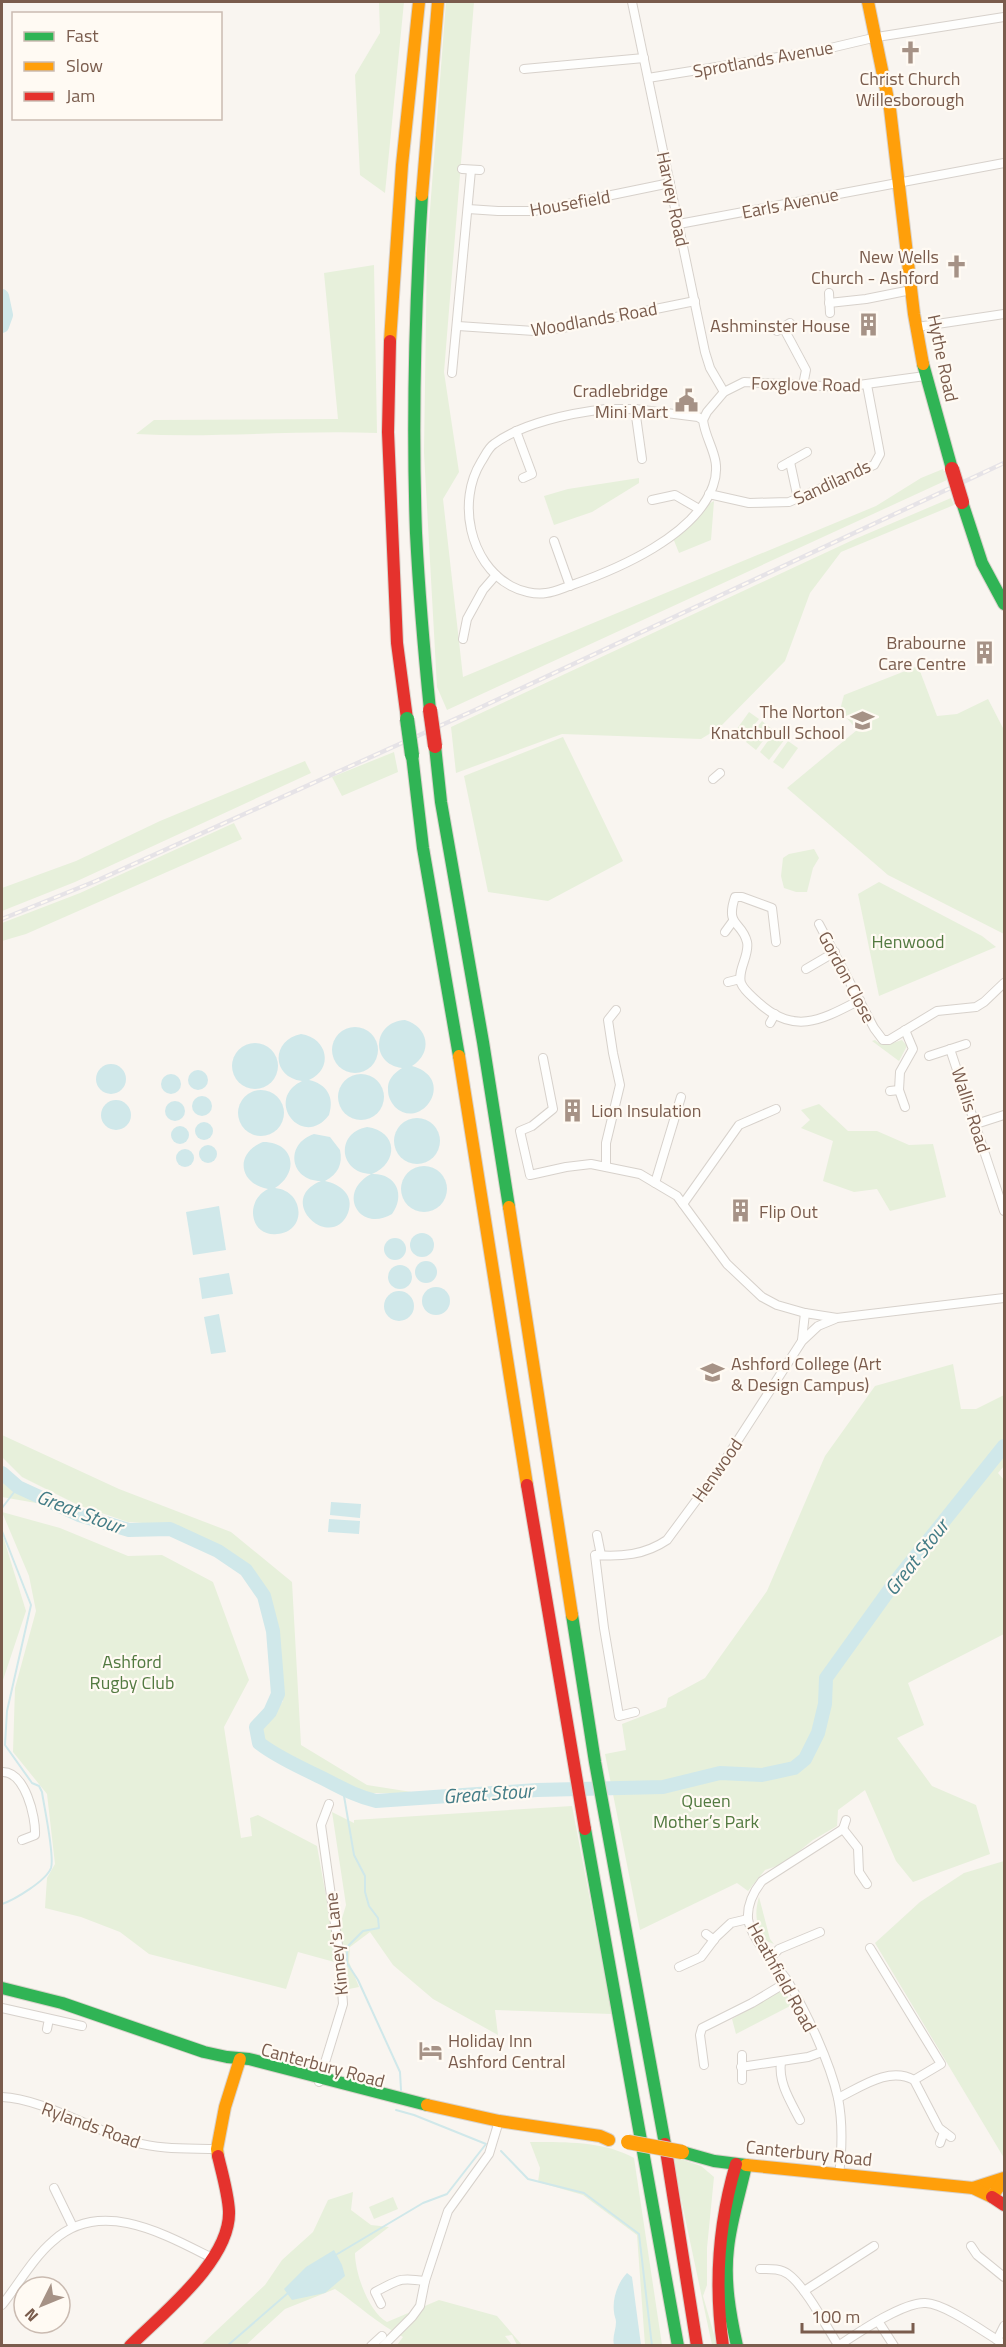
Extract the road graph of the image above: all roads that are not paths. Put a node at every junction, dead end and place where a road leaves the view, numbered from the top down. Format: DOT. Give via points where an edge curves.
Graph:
graph roads {
  1 [pos="419,2"];
  2 [pos="438,2"];
  3 [pos="632,2"];
  4 [pos="868,2"];
  5 [pos="1005,17"];
  6 [pos="877,37"];
  7 [pos="644,58"];
  8 [pos="524,69"];
  9 [pos="648,78"];
  10 [pos="1005,163"];
  11 [pos="471,170"];
  12 [pos="900,181"];
  13 [pos="670,183"];
  14 [pos="468,209"];
  15 [pos="680,224"];
  16 [pos="911,290"];
  17 [pos="829,292"];
  18 [pos="694,301"];
  19 [pos="829,303"];
  20 [pos="830,313"];
  21 [pos="1005,315"];
  22 [pos="458,326"];
  23 [pos="783,327"];
  24 [pos="917,327"];
  25 [pos="452,373"];
  26 [pos="925,376"];
  27 [pos="803,385"];
  28 [pos="867,385"];
  29 [pos="724,392"];
  30 [pos="635,409"];
  31 [pos="703,420"];
  32 [pos="516,431"];
  33 [pos="807,452"];
  34 [pos="642,459"];
  35 [pos="523,478"];
  36 [pos="709,494"];
  37 [pos="798,499"];
  38 [pos="652,500"];
  39 [pos="699,509"];
  40 [pos="554,541"];
  41 [pos="496,575"];
  42 [pos="570,586"];
  43 [pos="1005,604"];
  44 [pos="467,635"];
  45 [pos="733,921"];
  46 [pos="819,924"];
  47 [pos="725,932"];
  48 [pos="776,942"];
  49 [pos="835,952"];
  50 [pos="807,969"];
  51 [pos="740,979"];
  52 [pos="728,982"];
  53 [pos="1005,983"];
  54 [pos="860,1000"];
  55 [pos="616,1010"];
  56 [pos="775,1014"];
  57 [pos="770,1023"];
  58 [pos="904,1030"];
  59 [pos="966,1044"];
  60 [pos="950,1049"];
  61 [pos="929,1056"];
  62 [pos="543,1058"];
  63 [pos="681,1097"];
  64 [pos="905,1107"];
  65 [pos="776,1109"];
  66 [pos="1005,1114"];
  67 [pos="976,1124"];
  68 [pos="606,1166"];
  69 [pos="655,1183"];
  70 [pos="1001,1187"];
  71 [pos="683,1204"];
  72 [pos="1000,1209"];
  73 [pos="1005,1298"];
  74 [pos="805,1313"];
  75 [pos="837,1318"];
  76 [pos="802,1341"];
  77 [pos="597,1535"];
  78 [pos="601,1555"];
  79 [pos="635,1712"];
  80 [pos="2,1772"];
  81 [pos="329,1804"];
  82 [pos="846,1820"];
  83 [pos="843,1829"];
  84 [pos="22,1840"];
  85 [pos="867,1884"];
  86 [pos="748,1919"];
  87 [pos="820,1932"];
  88 [pos="706,1934"];
  89 [pos="714,1940"];
  90 [pos="870,1948"];
  91 [pos="771,1957"];
  92 [pos="679,1967"];
  93 [pos="787,1982"];
  94 [pos="2,1988"];
  95 [pos="2,2008"];
  96 [pos="50,2019"];
  97 [pos="82,2026"];
  98 [pos="47,2030"];
  99 [pos="822,2052"];
  100 [pos="742,2055"];
  101 [pos="240,2059"];
  102 [pos="781,2062"];
  103 [pos="704,2065"];
  104 [pos="741,2067"];
  105 [pos="742,2080"];
  106 [pos="914,2080"];
  107 [pos="320,2081"];
  108 [pos="2,2097"];
  109 [pos="838,2098"];
  110 [pos="800,2120"];
  111 [pos="498,2129"];
  112 [pos="940,2143"];
  113 [pos="217,2149"];
  114 [pos="714,2161"];
  115 [pos="741,2164"];
  116 [pos="839,2175"];
  117 [pos="1005,2179"];
  118 [pos="729,2186"];
  119 [pos="54,2188"];
  120 [pos="973,2188"];
  121 [pos="998,2201"];
  122 [pos="73,2227"];
  123 [pos="874,2246"];
  124 [pos="971,2246"];
  125 [pos="214,2259"];
  126 [pos="760,2269"];
  127 [pos="1005,2277"];
  128 [pos="425,2281"];
  129 [pos="804,2291"];
  130 [pos="381,2304"];
  131 [pos="2,2306"];
  132 [pos="878,2320"];
  133 [pos="1005,2326"];
  134 [pos="382,2341"];
  135 [pos="1001,2342"];
  136 [pos="838,2345"];
  137 [pos="130,2346"];
  138 [pos="371,2346"];
  139 [pos="678,2346"];
  140 [pos="697,2346"];
  141 [pos="723,2346"];
  142 [pos="737,2346"];
  143 [pos="894,2346"];
  1 -- 139 [label="main road, bridge" via="402,165 390,348 388,432 397,643 423,848 521,1448"];
  2 -- 140 [label="main road, bridge" via="414,368 415,531 430,710 441,802 483,1042 605,1825 667,2156"];
  3 -- 7 [label="street, Harvey Road"];
  4 -- 6 [label="main road, Hythe Road"];
  5 -- 6 [label="street, Sprotlands Avenue"];
  6 -- 9 [label="street, Sprotlands Avenue" via="822,50"];
  6 -- 12 [label="main road, Hythe Road"];
  7 -- 8 [label="street"];
  7 -- 9 [label="street, Harvey Road"];
  9 -- 13 [label="street, Harvey Road"];
  10 -- 12 [label="street, Earls Avenue"];
  11 -- 14 [label="street"];
  12 -- 15 [label="street, Earls Avenue"];
  12 -- 16 [label="main road, Hythe Road"];
  13 -- 14 [label="street, Housefield" via="534,211"];
  13 -- 15 [label="street, Harvey Road"];
  14 -- 22 [label="street"];
  15 -- 18 [label="street, Harvey Road"];
  16 -- 19 [label="street"];
  16 -- 24 [label="main road, Hythe Road"];
  17 -- 19 [label="street"];
  18 -- 22 [label="street, Woodlands Road" via="534,331"];
  18 -- 29 [label="street, Harvey Road" via="710,368"];
  19 -- 20 [label="street"];
  21 -- 24 [label="street"];
  22 -- 25 [label="street"];
  23 -- 27 [label="street" via="806,370"];
  24 -- 26 [label="main road, Hythe Road"];
  26 -- 28 [label="street, Foxglove Road"];
  26 -- 43 [label="main road, Hythe Road, bridge" via="982,563"];
  27 -- 28 [label="street, Foxglove Road"];
  27 -- 29 [label="street, Foxglove Road" via="744,382"];
  28 -- 37 [label="street, Sandilands" via="879,460"];
  29 -- 31 [label="street, Foxglove Road"];
  30 -- 31 [label="street"];
  30 -- 32 [label="street" via="575,413"];
  30 -- 34 [label="street" via="636,444"];
  31 -- 36 [label="street" via="715,458 716,475"];
  32 -- 35 [label="street" via="532,474"];
  32 -- 41 [label="street" via="492,445 470,487 472,535"];
  33 -- 37 [label="street" via="786,464"];
  36 -- 37 [label="street, Sandilands" via="749,503 780,504"];
  36 -- 39 [label="street"];
  38 -- 39 [label="street" via="661,494 678,496"];
  39 -- 42 [label="street" via="656,546"];
  40 -- 42 [label="street"];
  41 -- 42 [label="street" via="512,587 545,594"];
  41 -- 44 [label="street" via="467,620"];
  45 -- 47 [label="street"];
  45 -- 48 [label="street" via="735,897 771,908"];
  45 -- 51 [label="street" via="748,945"];
  46 -- 49 [label="street, Gordon Close"];
  49 -- 50 [label="street"];
  49 -- 54 [label="street, Gordon Close"];
  51 -- 52 [label="street"];
  51 -- 56 [label="street" via="746,991"];
  53 -- 58 [label="street, Gordon Close" via="976,1007 937,1011"];
  54 -- 56 [label="street" via="812,1022"];
  54 -- 58 [label="street, Gordon Close" via="883,1040"];
  55 -- 68 [label="street" via="609,1020 620,1085 606,1143"];
  56 -- 57 [label="street"];
  58 -- 64 [label="street" via="914,1049 901,1068 895,1090"];
  59 -- 60 [label="street, Wallis Road"];
  60 -- 61 [label="street, Wallis Road"];
  60 -- 67 [label="street, Wallis Road"];
  62 -- 68 [label="street, Henwood" via="553,1108 520,1131 530,1175 591,1164"];
  63 -- 69 [label="street"];
  65 -- 71 [label="street" via="739,1125"];
  66 -- 67 [label="street"];
  67 -- 70 [label="street, Wallis Road"];
  68 -- 69 [label="street, Henwood" via="640,1174"];
  69 -- 71 [label="street, Henwood"];
  70 -- 72 [label="street, Wallis Road"];
  71 -- 74 [label="street, Henwood" via="727,1264 749,1286 777,1305"];
  73 -- 75 [label="street, Henwood"];
  74 -- 75 [label="street, Henwood"];
  74 -- 76 [label="street, Henwood"];
  75 -- 76 [label="street, Henwood" via="818,1326"];
  76 -- 78 [label="street, Henwood" via="667,1540 634,1554"];
  77 -- 78 [label="street"];
  78 -- 79 [label="street" via="595,1555 619,1716"];
  80 -- 84 [label="street" via="17,1779 30,1800 36,1835"];
  81 -- 107 [label="street, Kinney's Lane" via="321,1825 343,2004"];
  82 -- 83 [label="street"];
  83 -- 85 [label="street" via="858,1848 859,1872"];
  83 -- 86 [label="street, Heathfield Road" via="762,1881 749,1905"];
  86 -- 89 [label="street" via="730,1923"];
  86 -- 91 [label="street, Heathfield Road"];
  87 -- 91 [label="street" via="779,1949"];
  88 -- 89 [label="street"];
  89 -- 92 [label="street" via="701,1957"];
  90 -- 106 [label="street" via="941,2064"];
  91 -- 93 [label="street, Heathfield Road"];
  93 -- 99 [label="street, Heathfield Road"];
  93 -- 103 [label="street" via="702,2028"];
  94 -- 101 [label="main road, Canterbury Road" via="48,1999 194,2049"];
  95 -- 96 [label="street"];
  96 -- 97 [label="street"];
  96 -- 98 [label="street"];
  99 -- 102 [label="street"];
  99 -- 109 [label="street, Heathfield Road"];
  100 -- 104 [label="street"];
  101 -- 107 [label="main road, Canterbury Road" via="253,2067"];
  101 -- 113 [label="main road"];
  102 -- 104 [label="street"];
  102 -- 110 [label="street" via="786,2093"];
  104 -- 105 [label="street"];
  106 -- 109 [label="street" via="898,2074 885,2076"];
  106 -- 112 [label="street" via="930,2114 948,2134"];
  107 -- 111 [label="main road, Canterbury Road"];
  108 -- 113 [label="street, Rylands Road" via="45,2108 142,2145"];
  109 -- 116 [label="street, Heathfield Road" via="842,2125"];
  111 -- 114 [label="main road, Canterbury Road, bridge" via="628,2142"];
  111 -- 128 [label="street" via="489,2154 448,2211"];
  113 -- 125 [label="main road" via="229,2211 226,2232"];
  114 -- 115 [label="main road, Canterbury Road"];
  114 -- 118 [label="main road"];
  115 -- 116 [label="main road, Canterbury Road"];
  115 -- 118 [label="main road"];
  115 -- 142 [label="main road" via="727,2265 727,2298"];
  116 -- 120 [label="main road, Canterbury Road"];
  117 -- 120 [label="main road, Canterbury Road"];
  117 -- 121 [label="main road"];
  118 -- 141 [label="main road" via="720,2226 716,2291"];
  119 -- 122 [label="street"];
  120 -- 121 [label="main road"];
  122 -- 125 [label="street" via="104,2219 118,2220 171,2238"];
  122 -- 131 [label="street" via="52,2241"];
  123 -- 129 [label="street"];
  124 -- 127 [label="street"];
  125 -- 137 [label="main road"];
  126 -- 129 [label="street" via="788,2274"];
  128 -- 130 [label="street" via="409,2277 396,2281 375,2292"];
  128 -- 134 [label="street" via="420,2306"];
  129 -- 136 [label="street"];
  132 -- 135 [label="street" via="927,2302"];
  132 -- 136 [label="street"];
  132 -- 143 [label="street"];
  133 -- 135 [label="street"];
  134 -- 138 [label="street"];
}
